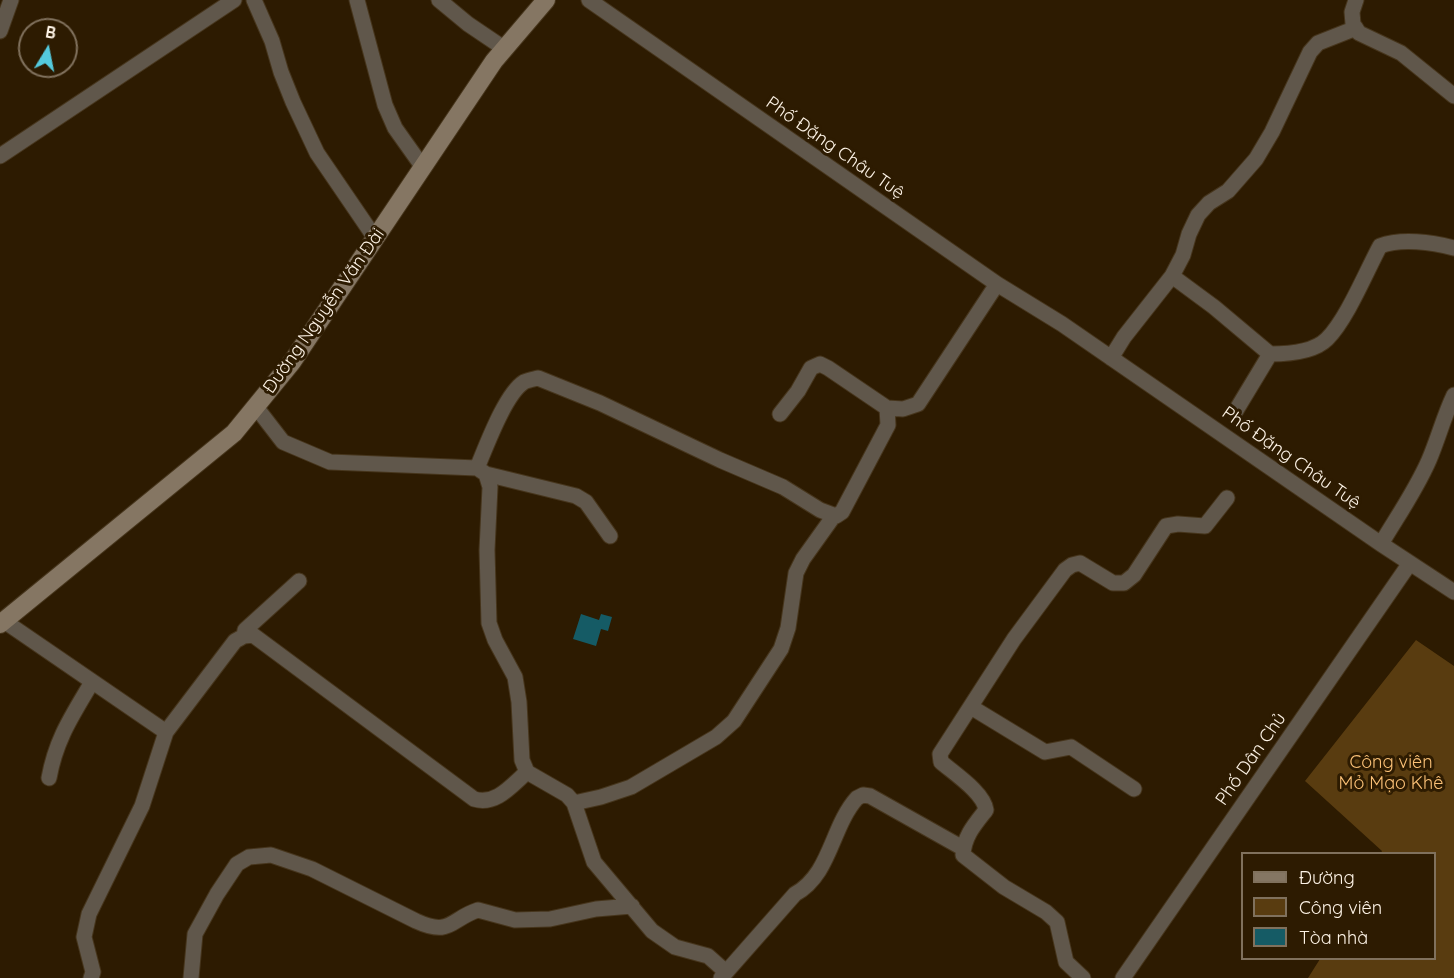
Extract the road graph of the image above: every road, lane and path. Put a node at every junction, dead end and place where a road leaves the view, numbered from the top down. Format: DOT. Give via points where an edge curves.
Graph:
graph roads {
  1 [pos="234,0"];
  2 [pos="254,0"];
  3 [pos="357,0"];
  4 [pos="439,0"];
  5 [pos="546,0"];
  6 [pos="589,0"];
  7 [pos="1356,0"];
  8 [pos="7,4"];
  9 [pos="1356,28"];
  10 [pos="0,32"];
  11 [pos="505,49"];
  12 [pos="1454,96"];
  13 [pos="0,156"];
  14 [pos="422,166"];
  15 [pos="375,238"];
  16 [pos="1454,248"];
  17 [pos="1172,276"];
  18 [pos="997,284"];
  19 [pos="1270,354"];
  20 [pos="1109,356"];
  21 [pos="1454,395"];
  22 [pos="256,406"];
  23 [pos="887,408"];
  24 [pos="1234,412"];
  25 [pos="780,414"];
  26 [pos="481,471"];
  27 [pos="1227,498"];
  28 [pos="836,516"];
  29 [pos="610,536"];
  30 [pos="1381,544"];
  31 [pos="1410,563"];
  32 [pos="299,582"];
  33 [pos="1454,592"];
  34 [pos="2,623"];
  35 [pos="244,636"];
  36 [pos="92,682"];
  37 [pos="971,707"];
  38 [pos="166,732"];
  39 [pos="527,772"];
  40 [pos="49,778"];
  41 [pos="1134,789"];
  42 [pos="574,803"];
  43 [pos="963,846"];
  44 [pos="632,906"];
  45 [pos="723,975"];
  46 [pos="91,978"];
  47 [pos="191,978"];
  48 [pos="1083,978"];
  49 [pos="1123,978"];
  1 -- 13 [label="street"];
  2 -- 15 [label="street" via="317,153"];
  3 -- 14 [label="street" via="385,105 395,128"];
  4 -- 11 [label="street"];
  5 -- 11 [label="street, Đường Nguyễn Văn Đài"];
  6 -- 18 [label="street, Phố Đặng Châu Tuệ"];
  7 -- 9 [label="street" via="1352,12"];
  8 -- 10 [label="street"];
  9 -- 12 [label="street" via="1401,53"];
  9 -- 17 [label="street" via="1318,43 1310,52 1256,159 1198,215"];
  11 -- 14 [label="street, Đường Nguyễn Văn Đài"];
  14 -- 15 [label="street, Đường Nguyễn Văn Đài"];
  15 -- 22 [label="street, Đường Nguyễn Văn Đài" via="292,362"];
  16 -- 19 [label="street" via="1410,242 1380,246 1327,340 1312,348"];
  17 -- 19 [label="street"];
  17 -- 20 [label="street"];
  18 -- 20 [label="street, Phố Đặng Châu Tuệ"];
  18 -- 23 [label="street" via="918,404 903,409"];
  19 -- 24 [label="street"];
  20 -- 30 [label="street, Phố Đặng Châu Tuệ"];
  21 -- 30 [label="street" via="1420,478"];
  22 -- 26 [label="street" via="283,442 330,462"];
  22 -- 34 [label="street, Đường Nguyễn Văn Đài" via="234,433"];
  23 -- 25 [label="street" via="820,364 811,368"];
  23 -- 28 [label="street" via="888,426 842,512"];
  26 -- 28 [label="street" via="495,426 512,395 524,382 538,378 783,487"];
  26 -- 29 [label="street" via="576,496 586,502"];
  26 -- 39 [label="street" via="490,487 489,623 515,677 522,760"];
  27 -- 37 [label="street" via="1205,526 1166,526 1134,575 1124,583 1113,583 1080,563 1065,570 1014,639"];
  28 -- 42 [label="street" via="803,559 781,650 734,721 716,737 631,787"];
  30 -- 31 [label="street, Phố Đặng Châu Tuệ"];
  31 -- 33 [label="street, Phố Đặng Châu Tuệ"];
  31 -- 49 [label="street, Phố Dân Chủ"];
  32 -- 35 [label="street" via="245,630"];
  34 -- 36 [label="street"];
  35 -- 38 [label="street" via="236,641"];
  35 -- 39 [label="street" via="253,634 474,799 495,799"];
  36 -- 38 [label="street"];
  36 -- 40 [label="street" via="64,729"];
  37 -- 41 [label="street" via="1045,752 1071,747"];
  37 -- 43 [label="street" via="940,754 941,762 985,804 986,810 969,831"];
  38 -- 46 [label="street" via="142,806 89,914 84,937"];
  39 -- 42 [label="street"];
  42 -- 44 [label="street" via="594,862"];
  43 -- 45 [label="street" via="870,796 857,798 835,835 825,863"];
  43 -- 48 [label="street" via="963,855 979,868 1057,922 1066,962"];
  44 -- 45 [label="street" via="652,931 675,947 708,956"];
  44 -- 47 [label="street" via="550,919 515,920 478,910 451,926 438,928 312,869 271,855 249,857 237,864 195,934"];
}
